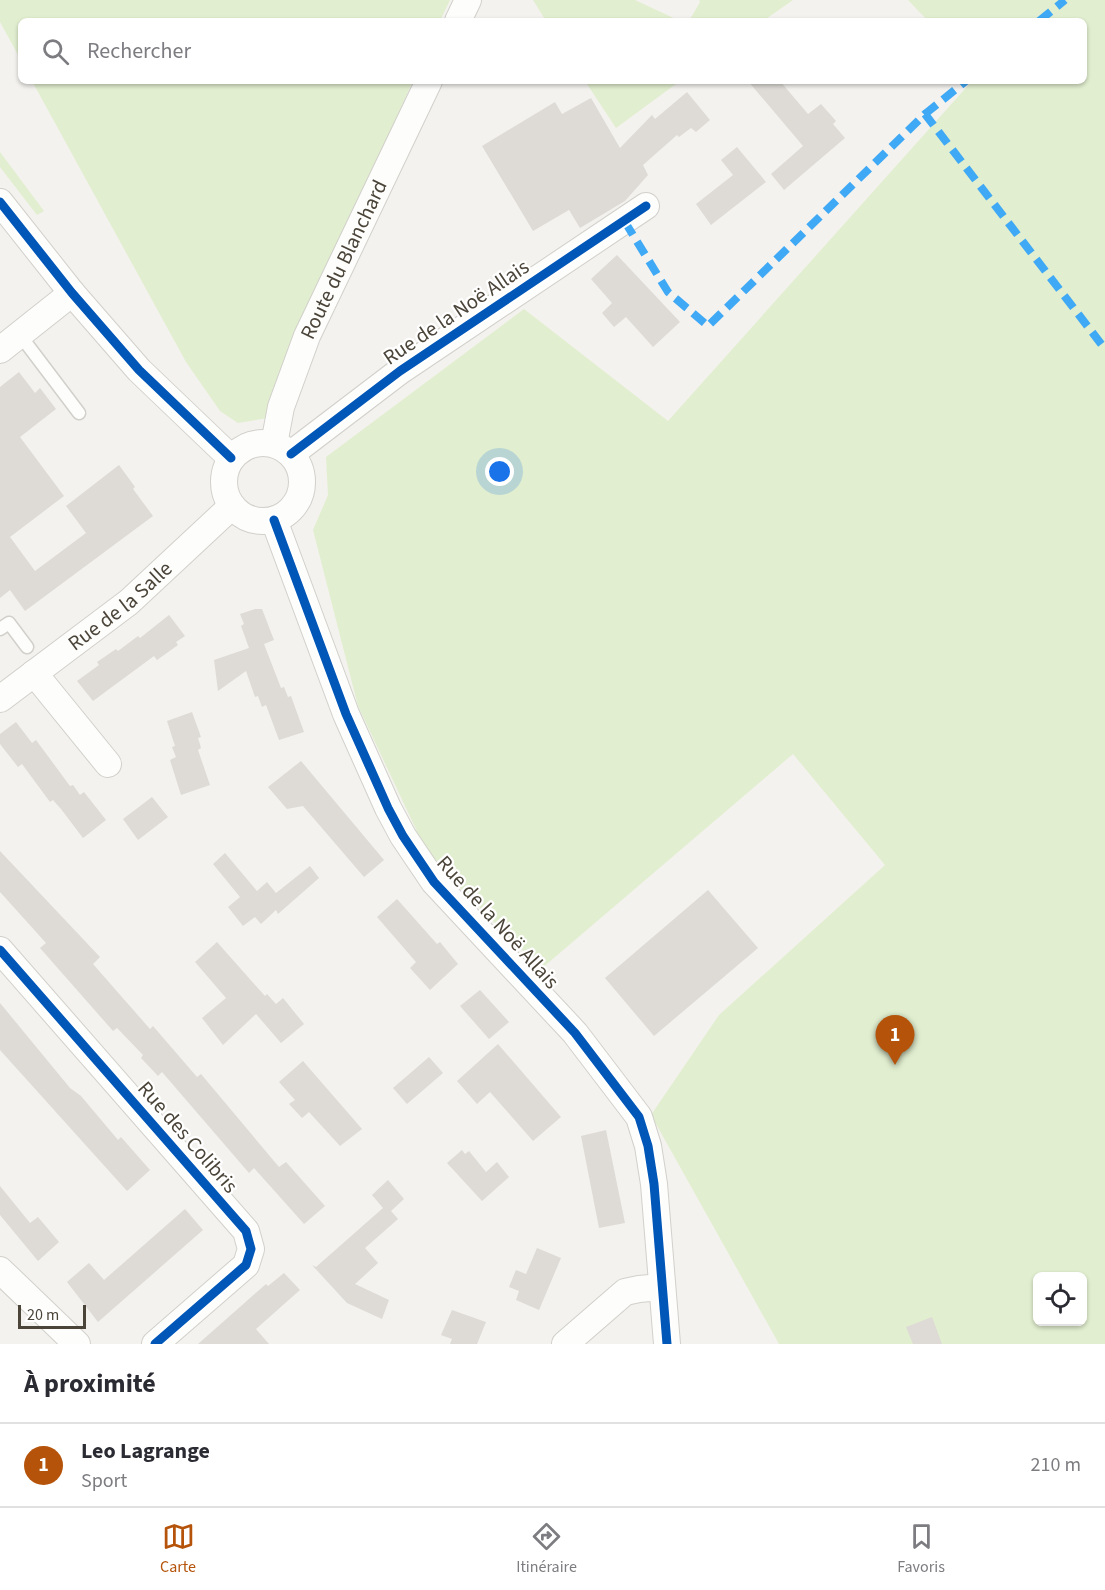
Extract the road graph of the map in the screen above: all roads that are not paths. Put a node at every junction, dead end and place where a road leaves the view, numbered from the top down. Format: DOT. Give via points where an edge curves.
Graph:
graph roads {
  1 [pos="468,0"];
  2 [pos="459,18"];
  3 [pos="428,84"];
  4 [pos="0,202"];
  5 [pos="646,206"];
  6 [pos="72,293"];
  7 [pos="20,335"];
  8 [pos="0,351"];
  9 [pos="80,413"];
  10 [pos="282,449"];
  11 [pos="231,458"];
  12 [pos="231,506"];
  13 [pos="274,520"];
  14 [pos="0,629"];
  15 [pos="27,647"];
  16 [pos="34,673"];
  17 [pos="0,699"];
  18 [pos="108,764"];
  19 [pos="0,950"];
  20 [pos="0,1270"];
  21 [pos="662,1287"];
  22 [pos="77,1344"];
  23 [pos="155,1344"];
  24 [pos="565,1344"];
  25 [pos="667,1344"];
  1 -- 2 [label="street"];
  3 -- 10 [label="street, Route du Blanchard" via="307,336 281,408"];
  4 -- 6 [label="street"];
  5 -- 10 [label="street, Rue de la Noë Allais"];
  6 -- 7 [label="street"];
  6 -- 11 [label="street" via="139,370"];
  7 -- 8 [label="street"];
  7 -- 9 [label="lane"];
  10 -- 11 [label="street" via="259,442"];
  10 -- 13 [label="street" via="298,465 301,492 291,509"];
  11 -- 12 [label="street" via="223,482"];
  12 -- 13 [label="street" via="250,520"];
  12 -- 16 [label="street, Rue de la Salle" via="129,602"];
  13 -- 21 [label="street, Rue de la Noë Allais" via="346,714 403,836 435,882 575,1033 639,1117 654,1184"];
  14 -- 15 [label="lane" via="9,622"];
  16 -- 17 [label="street, Rue de la Salle"];
  16 -- 18 [label="street"];
  19 -- 23 [label="street, Rue des Colibris" via="246,1231 251,1249 246,1265"];
  20 -- 22 [label="street"];
  21 -- 24 [label="street" via="625,1292"];
  21 -- 25 [label="street, Rue de la Noë Allais"];
}
